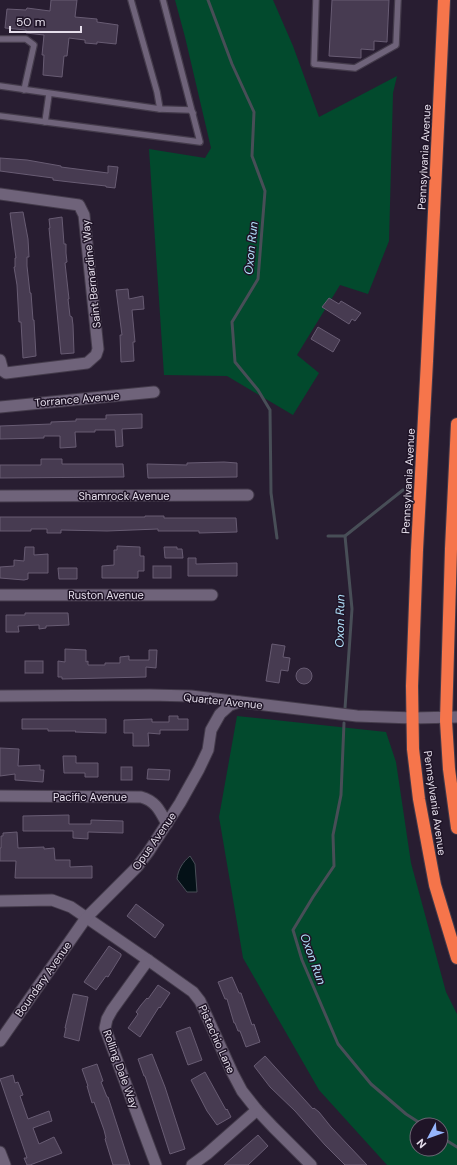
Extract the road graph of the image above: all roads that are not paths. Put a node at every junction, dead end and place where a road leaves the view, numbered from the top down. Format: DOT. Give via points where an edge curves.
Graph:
graph roads {
  1 [pos="131,0"];
  2 [pos="163,0"];
  3 [pos="316,0"];
  4 [pos="398,0"];
  5 [pos="444,0"];
  6 [pos="0,38"];
  7 [pos="0,86"];
  8 [pos="24,90"];
  9 [pos="49,94"];
  10 [pos="160,109"];
  11 [pos="193,113"];
  12 [pos="0,116"];
  13 [pos="45,122"];
  14 [pos="0,194"];
  15 [pos="0,360"];
  16 [pos="154,392"];
  17 [pos="0,406"];
  18 [pos="457,424"];
  19 [pos="248,495"];
  20 [pos="0,496"];
  21 [pos="0,595"];
  22 [pos="212,595"];
  23 [pos="0,696"];
  24 [pos="241,701"];
  25 [pos="451,717"];
  26 [pos="413,718"];
  27 [pos="0,796"];
  28 [pos="167,824"];
  29 [pos="457,828"];
  30 [pos="0,902"];
  31 [pos="86,918"];
  32 [pos="457,958"];
  33 [pos="148,960"];
  34 [pos="0,1041"];
  35 [pos="257,1110"];
  36 [pos="0,1152"];
  37 [pos="5,1165"];
  38 [pos="156,1165"];
  39 [pos="192,1165"];
  40 [pos="311,1165"];
  1 -- 10 [label="lane"];
  2 -- 11 [label="lane"];
  3 -- 4 [label="lane" via="314,64 355,68 396,45"];
  5 -- 26 [label="highway, Pennsylvania Avenue" via="415,601"];
  6 -- 8 [label="lane" via="26,39 34,45"];
  7 -- 8 [label="lane"];
  8 -- 9 [label="lane"];
  9 -- 10 [label="lane"];
  9 -- 13 [label="lane"];
  10 -- 11 [label="lane" via="190,110"];
  11 -- 13 [label="lane" via="200,142"];
  12 -- 13 [label="lane"];
  14 -- 15 [label="street, Saint Bernardine Way" via="79,205 83,212 98,351 87,363 6,373 2,370"];
  16 -- 17 [label="street, Torrance Avenue"];
  18 -- 25 [label="highway, Pennsylvania Avenue" via="450,557"];
  19 -- 20 [label="street, Shamrock Avenue"];
  21 -- 22 [label="street, Ruston Avenue"];
  23 -- 24 [label="street, Quarter Avenue" via="150,695"];
  24 -- 26 [label="street, Quarter Avenue" via="357,716"];
  24 -- 28 [label="street, Opus Avenue" via="230,705 220,714 211,730 208,750 199,769"];
  25 -- 26 [label="street, Quarter Avenue"];
  25 -- 29 [label="highway, Pennsylvania Avenue" via="449,769"];
  26 -- 32 [label="highway, Pennsylvania Avenue" via="413,749 426,840 435,884"];
  27 -- 28 [label="street, Pacific Avenue" via="141,797 157,805"];
  28 -- 31 [label="street, Opus Avenue" via="137,867"];
  30 -- 31 [label="street" via="52,900 71,907"];
  31 -- 33 [label="street, Pistachio Lane"];
  31 -- 34 [label="street, Boundary Avenue"];
  33 -- 35 [label="street, Pistachio Lane" via="193,992 200,1001 236,1080"];
  33 -- 38 [label="street, Rolling Dale Way" via="112,1010 105,1028"];
  35 -- 39 [label="street"];
  35 -- 40 [label="street, Pistachio Lane"];
  36 -- 37 [label="street"];
}
